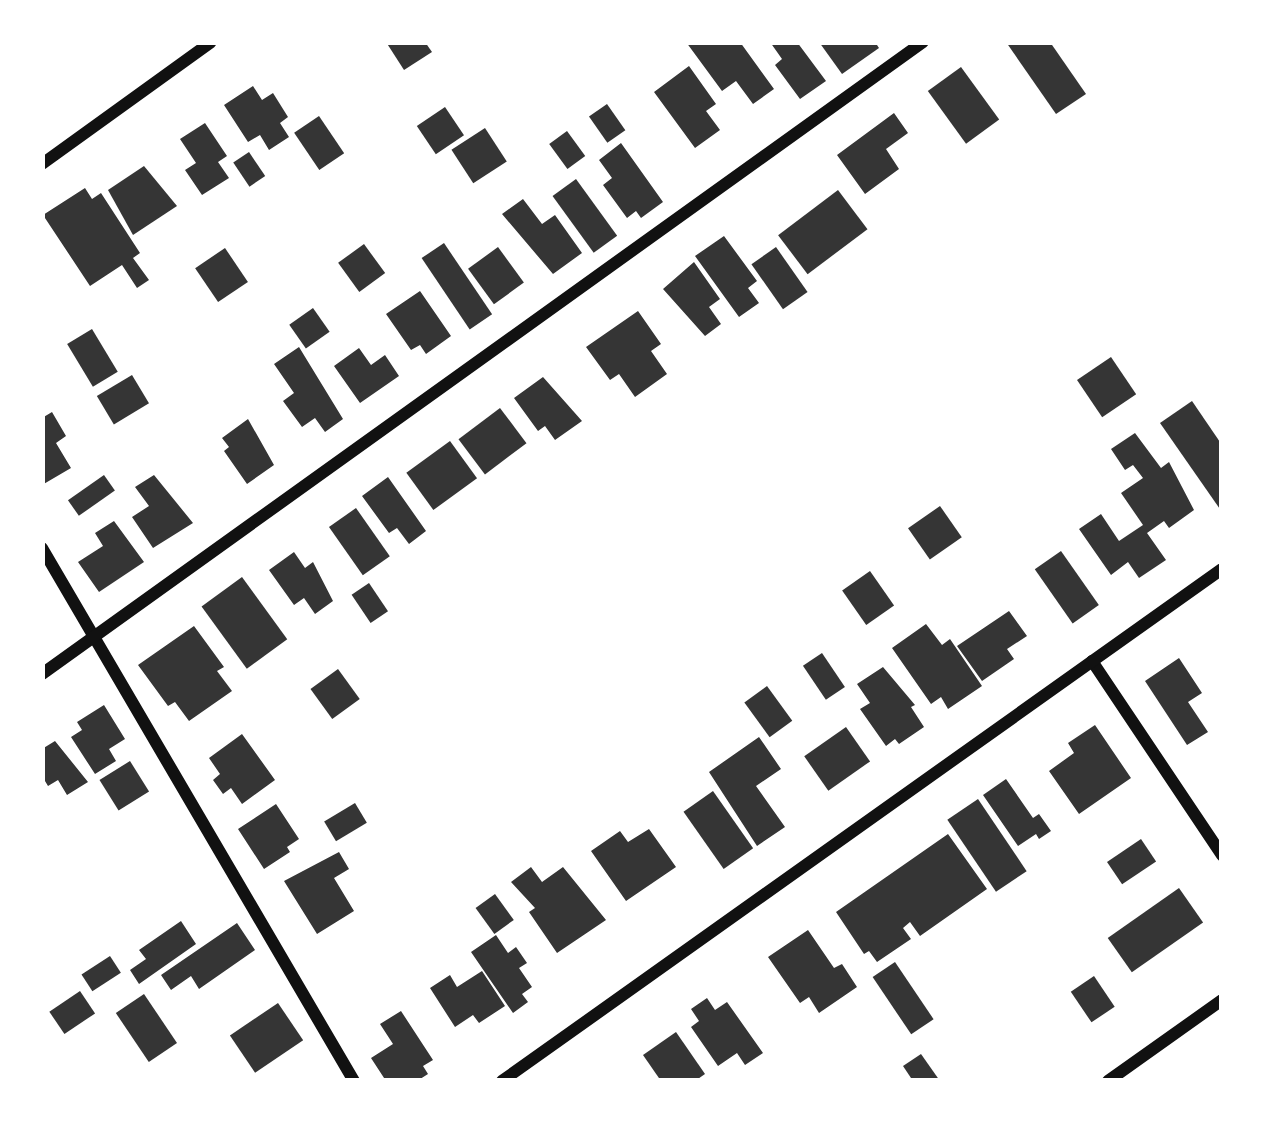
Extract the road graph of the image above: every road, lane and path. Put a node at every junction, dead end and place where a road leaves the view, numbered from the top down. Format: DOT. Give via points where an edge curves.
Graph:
graph roads {
  1 [pos="211,42"];
  2 [pos="923,42"];
  3 [pos="42,164"];
  4 [pos="42,548"];
  5 [pos="1222,569"];
  6 [pos="96,637"];
  7 [pos="1092,662"];
  8 [pos="42,674"];
  9 [pos="1222,855"];
  10 [pos="1222,1000"];
  11 [pos="354,1081"];
  12 [pos="502,1081"];
  13 [pos="1108,1081"];
  1 -- 3 [label="street"];
  2 -- 6 [label="street"];
  4 -- 6 [label="street"];
  5 -- 7 [label="street"];
  6 -- 8 [label="street"];
  6 -- 11 [label="street"];
  7 -- 9 [label="street"];
  7 -- 12 [label="street"];
  10 -- 13 [label="street"];
}
